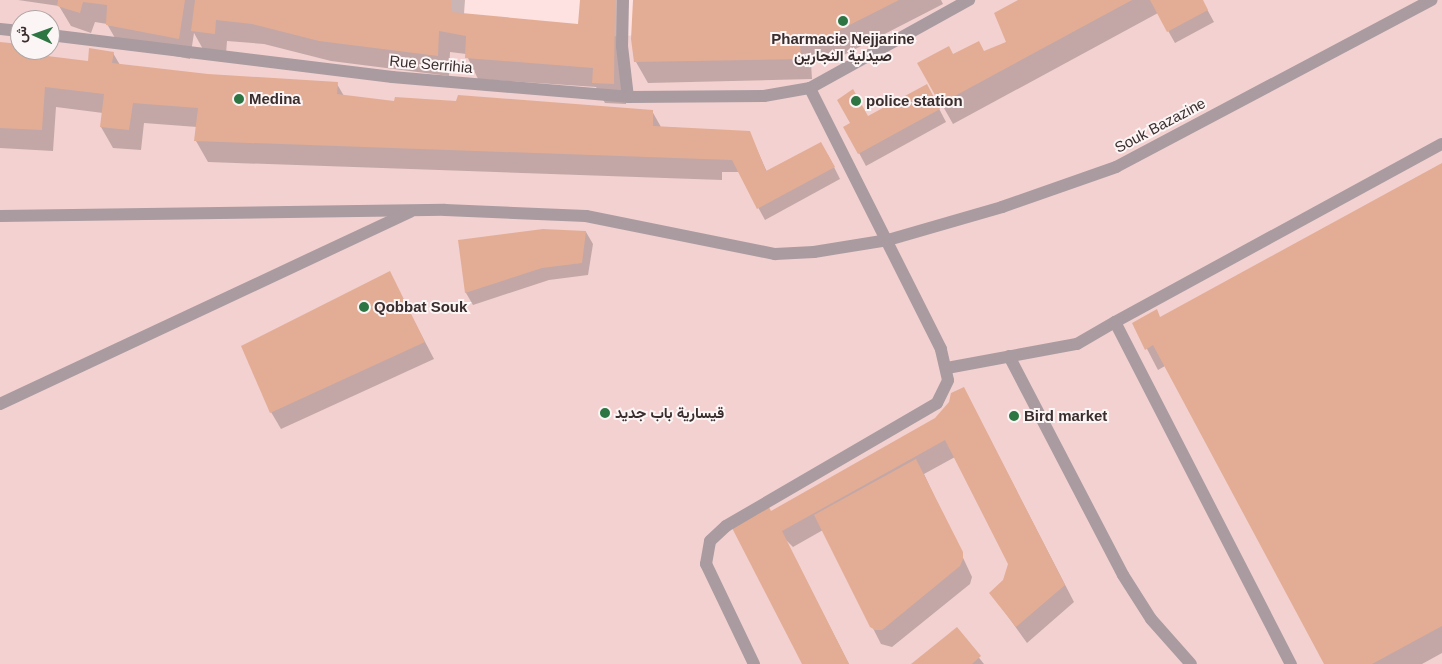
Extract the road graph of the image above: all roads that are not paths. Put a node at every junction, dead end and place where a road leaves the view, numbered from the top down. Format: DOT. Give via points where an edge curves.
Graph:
graph roads {
  1 [pos="624,0"];
  2 [pos="969,0"];
  3 [pos="1431,0"];
  4 [pos="60,36"];
  5 [pos="810,88"];
  6 [pos="628,97"];
  7 [pos="1442,144"];
  8 [pos="415,210"];
  9 [pos="0,216"];
  10 [pos="888,240"];
  11 [pos="1115,322"];
  12 [pos="1009,356"];
  13 [pos="947,368"];
  14 [pos="0,404"];
  15 [pos="754,664"];
  16 [pos="1191,664"];
  17 [pos="1291,664"];
  1 -- 6 [label="street" via="622,46"];
  2 -- 5 [label="street, Rue Serrihia"];
  3 -- 10 [label="street, Souk Bazazine" via="1116,167 1002,207"];
  4 -- 6 [label="street, Rue Serrihia" via="392,77"];
  5 -- 6 [label="street, Rue Serrihia" via="764,96"];
  5 -- 10 [label="street"];
  7 -- 11 [label="street"];
  8 -- 9 [label="street, Souk Bazazine"];
  8 -- 10 [label="street, Souk Bazazine" via="586,216 775,254 814,252"];
  8 -- 14 [label="street"];
  10 -- 13 [label="street"];
  11 -- 12 [label="street" via="1077,344"];
  11 -- 17 [label="street"];
  12 -- 13 [label="street"];
  12 -- 16 [label="street" via="1123,575 1151,619"];
  13 -- 15 [label="street" via="948,380 937,403 726,526 710,541 706,564"];
}
